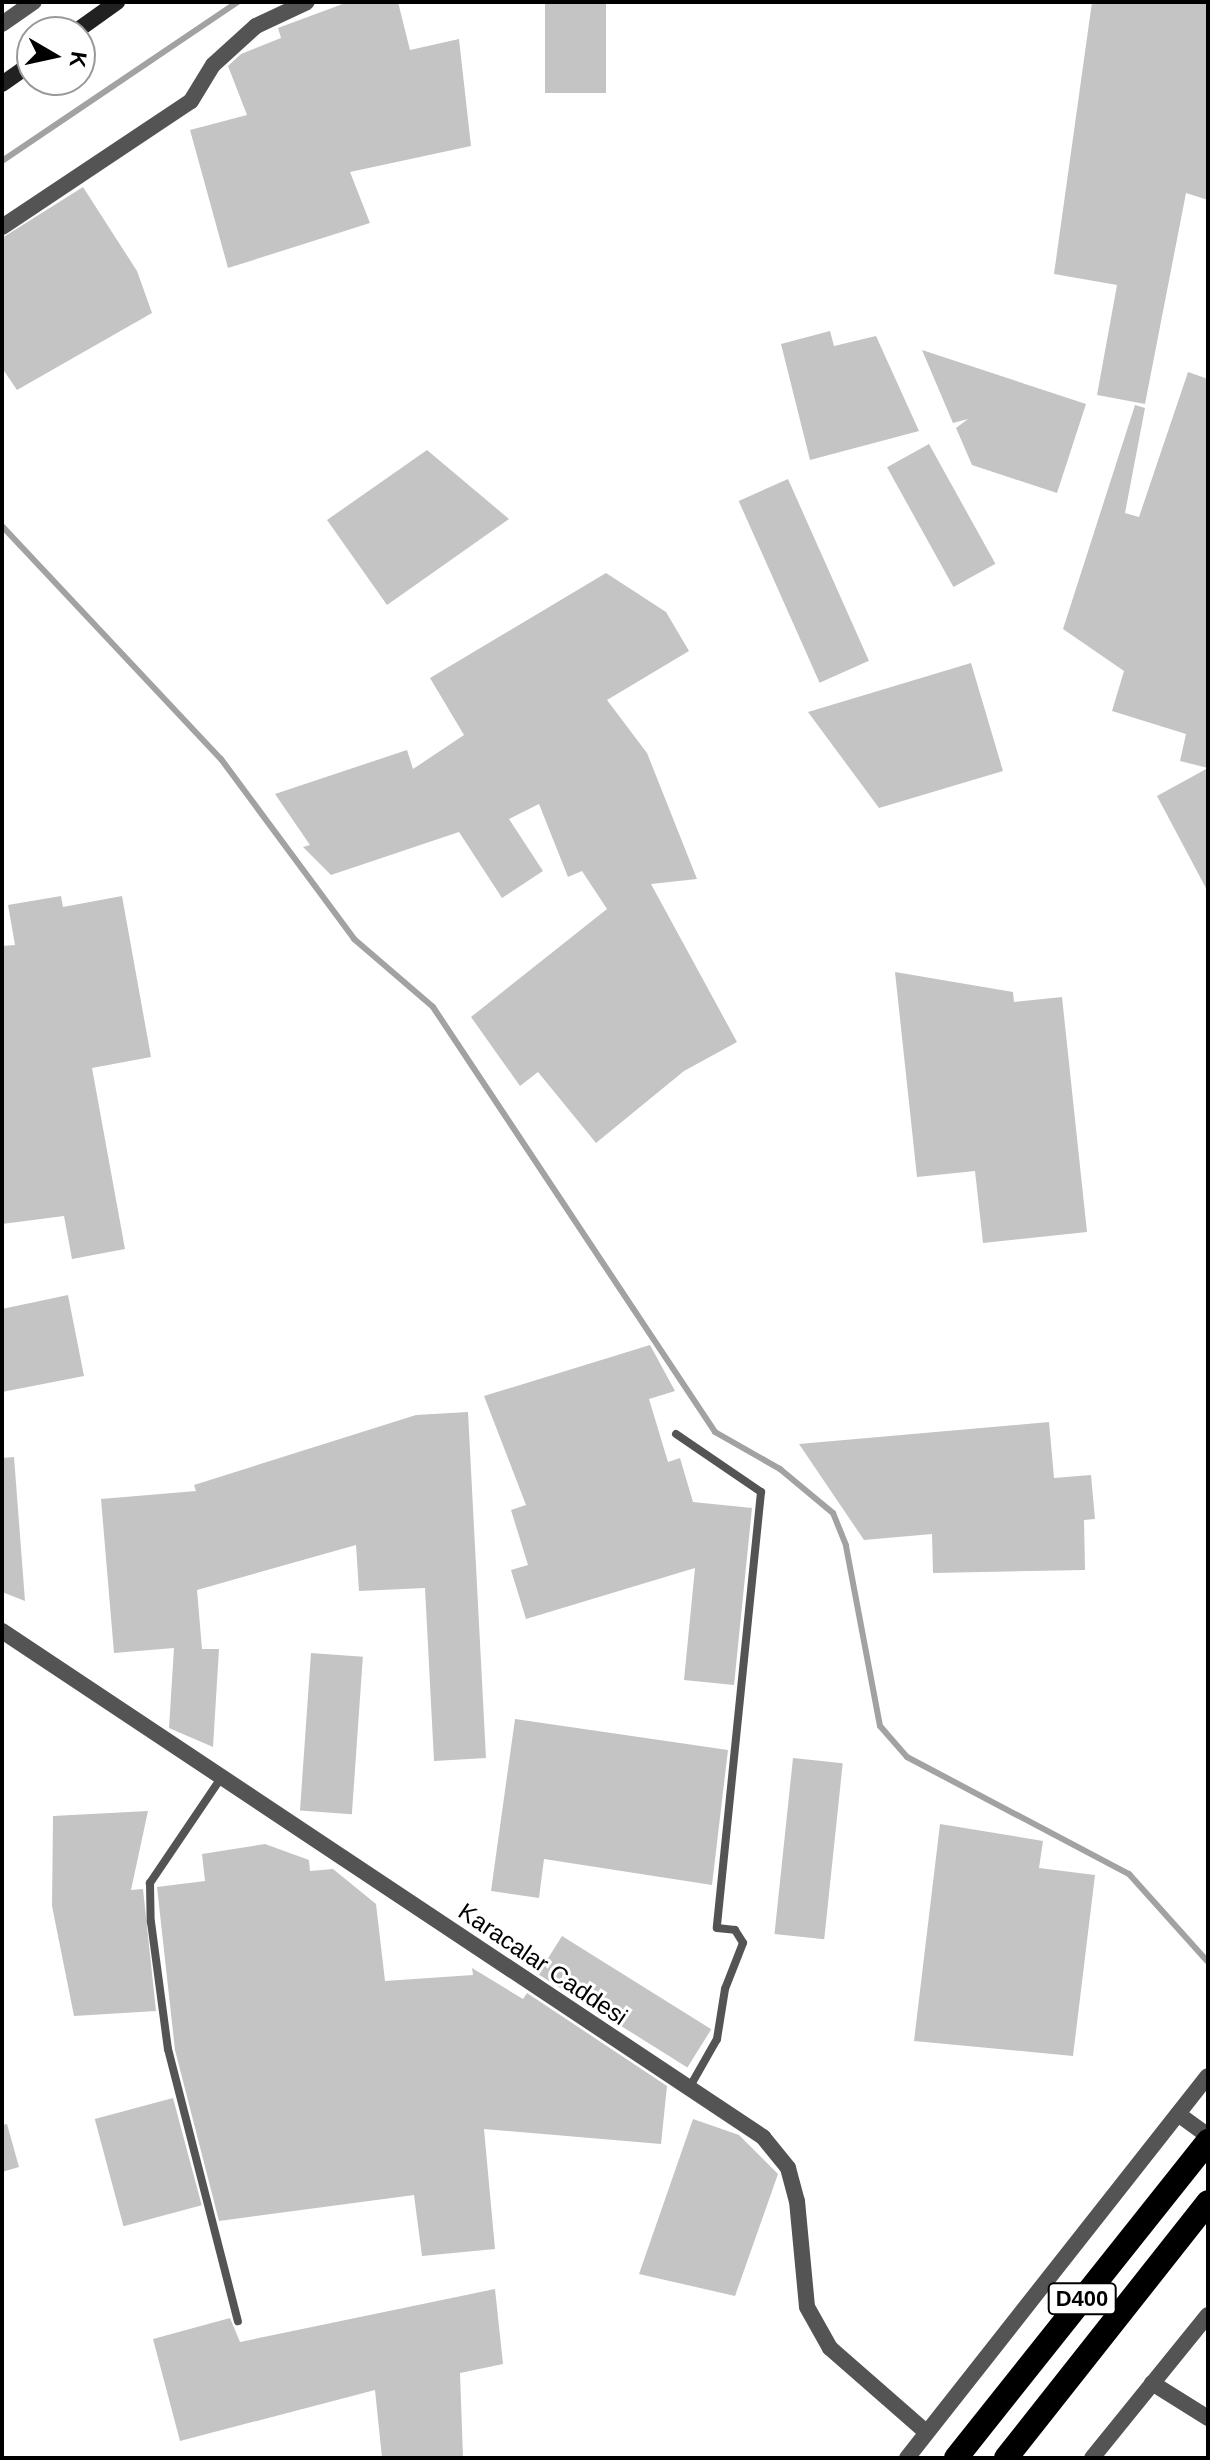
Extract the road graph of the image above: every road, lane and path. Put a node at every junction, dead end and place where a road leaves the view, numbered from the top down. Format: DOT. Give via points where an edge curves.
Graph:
graph roads {
  1 [pos="34,2"];
  2 [pos="117,2"];
  3 [pos="307,2"];
  4 [pos="96,17"];
  5 [pos="2,24"];
  6 [pos="2,227"];
  7 [pos="676,1434"];
  8 [pos="2,1631"];
  9 [pos="221,1778"];
  10 [pos="1208,2076"];
  11 [pos="688,2090"];
  12 [pos="1178,2114"];
  13 [pos="1208,2139"];
  14 [pos="1208,2202"];
  15 [pos="1208,2315"];
  16 [pos="238,2321"];
  17 [pos="1152,2383"];
  18 [pos="1208,2418"];
  19 [pos="926,2432"];
  20 [pos="907,2458"];
  21 [pos="956,2458"];
  22 [pos="1006,2458"];
  23 [pos="1092,2458"];
  1 -- 5 [label="street"];
  2 -- 4 [label="street"];
  3 -- 6 [label="street" via="256,26 213,65 191,101"];
  7 -- 11 [label="lane" via="761,1492 717,1928 735,1930 743,1943 717,2039"];
  8 -- 9 [label="street, Karacalar Caddesi"];
  9 -- 11 [label="street, Karacalar Caddesi"];
  9 -- 16 [label="lane" via="150,1883 151,1922 168,2049"];
  10 -- 12 [label="street"];
  11 -- 19 [label="street, Karacalar Caddesi" via="763,2137 788,2168 807,2307 830,2348"];
  12 -- 13 [label="street"];
  12 -- 19 [label="street"];
  13 -- 21 [label="highway, D400"];
  14 -- 22 [label="highway, D400"];
  15 -- 17 [label="street"];
  17 -- 18 [label="street"];
  17 -- 23 [label="street"];
  19 -- 20 [label="street"];
}
